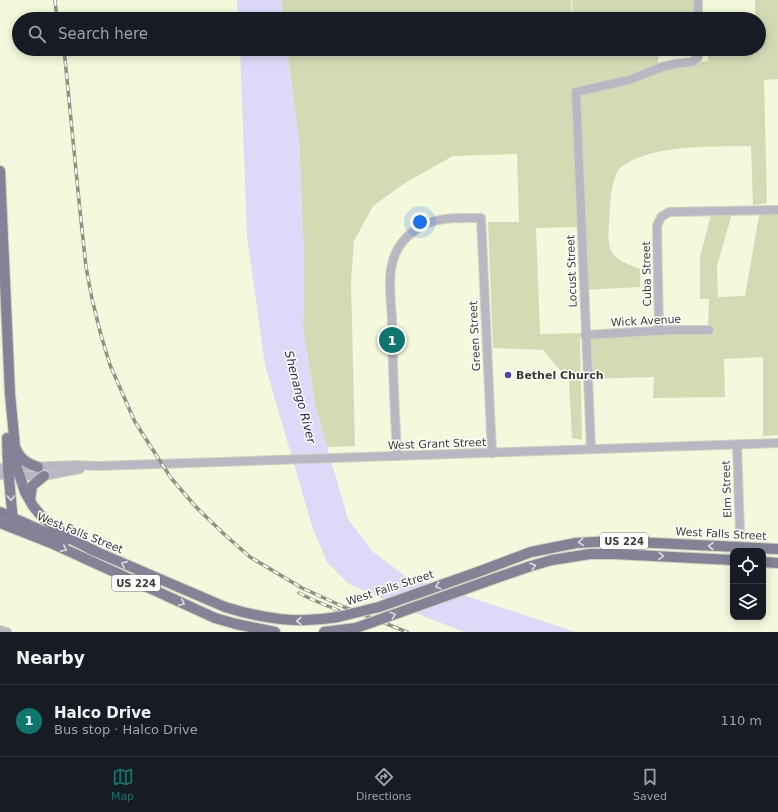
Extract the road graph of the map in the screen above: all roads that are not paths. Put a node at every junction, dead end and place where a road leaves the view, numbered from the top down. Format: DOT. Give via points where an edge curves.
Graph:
graph roads {
  1 [pos="698,0"];
  2 [pos="698,12"];
  3 [pos="698,56"];
  4 [pos="0,171"];
  5 [pos="778,210"];
  6 [pos="1,230"];
  7 [pos="3,321"];
  8 [pos="709,330"];
  9 [pos="659,331"];
  10 [pos="585,334"];
  11 [pos="10,394"];
  12 [pos="778,443"];
  13 [pos="14,444"];
  14 [pos="737,444"];
  15 [pos="591,449"];
  16 [pos="492,453"];
  17 [pos="397,456"];
  18 [pos="97,466"];
  19 [pos="38,467"];
  20 [pos="9,472"];
  21 [pos="44,476"];
  22 [pos="30,500"];
  23 [pos="0,512"];
  24 [pos="12,518"];
  25 [pos="0,522"];
  26 [pos="15,529"];
  27 [pos="740,533"];
  28 [pos="778,549"];
  29 [pos="95,551"];
  30 [pos="730,560"];
  31 [pos="766,562"];
  32 [pos="778,562"];
  33 [pos="262,617"];
  34 [pos="0,630"];
  35 [pos="260,631"];
  36 [pos="7,632"];
  37 [pos="275,632"];
  38 [pos="324,632"];
  1 -- 2 [label="street"];
  3 -- 10 [label="street, Locust Street" via="692,62 662,67 629,80 576,92"];
  4 -- 6 [label="main road"];
  5 -- 9 [label="street, Cuba Street" via="669,212 661,217 657,226"];
  6 -- 7 [label="main road"];
  7 -- 11 [label="main road"];
  8 -- 9 [label="street, Wick Avenue"];
  9 -- 10 [label="street, Wick Avenue"];
  10 -- 15 [label="street, Locust Street"];
  11 -- 13 [label="main road"];
  11 -- 20 [label="main road" via="7,437"];
  12 -- 14 [label="street, West Grant Street"];
  13 -- 19 [label="main road" via="20,458"];
  13 -- 20 [label="main road"];
  14 -- 15 [label="street, West Grant Street"];
  14 -- 27 [label="street, Elm Street"];
  15 -- 16 [label="street, West Grant Street"];
  16 -- 17 [label="street, West Grant Street"];
  16 -- 17 [label="street, Green Street" via="481,218 446,218 435,220 415,230 402,243 392,263"];
  17 -- 18 [label="street, West Grant Street"];
  18 -- 19 [label="street, West Grant Street"];
  18 -- 21 [label="street, West Grant Street"];
  19 -- 20 [label="street, West Grant Street"];
  20 -- 21 [label="street, West Grant Street"];
  20 -- 22 [label="main road"];
  20 -- 24 [label="main road, one-way"];
  21 -- 22 [label="main road" via="32,486"];
  22 -- 29 [label="main road" via="53,527"];
  23 -- 24 [label="main road, West Falls Street / US 224"];
  24 -- 26 [label="main road"];
  24 -- 29 [label="main road, West Falls Street / US 224"];
  25 -- 26 [label="main road, West Falls Street / US 224"];
  26 -- 35 [label="main road, West Falls Street / US 224, one-way" via="196,610"];
  28 -- 33 [label="main road, West Falls Street / US 224, one-way, bridge" via="591,541 531,552 379,607 338,617 304,621"];
  33 -- 29 [label="main road, West Falls Street / US 224, one-way" via="225,607"];
  38 -- 30 [label="main road, US 224, one-way, bridge" via="356,628 552,560 590,554"];
  31 -- 32 [label="main road"];
  33 -- 35 [label="street"];
  34 -- 36 [label="street"];
  35 -- 37 [label="main road, West Falls Street / US 224"];
}
